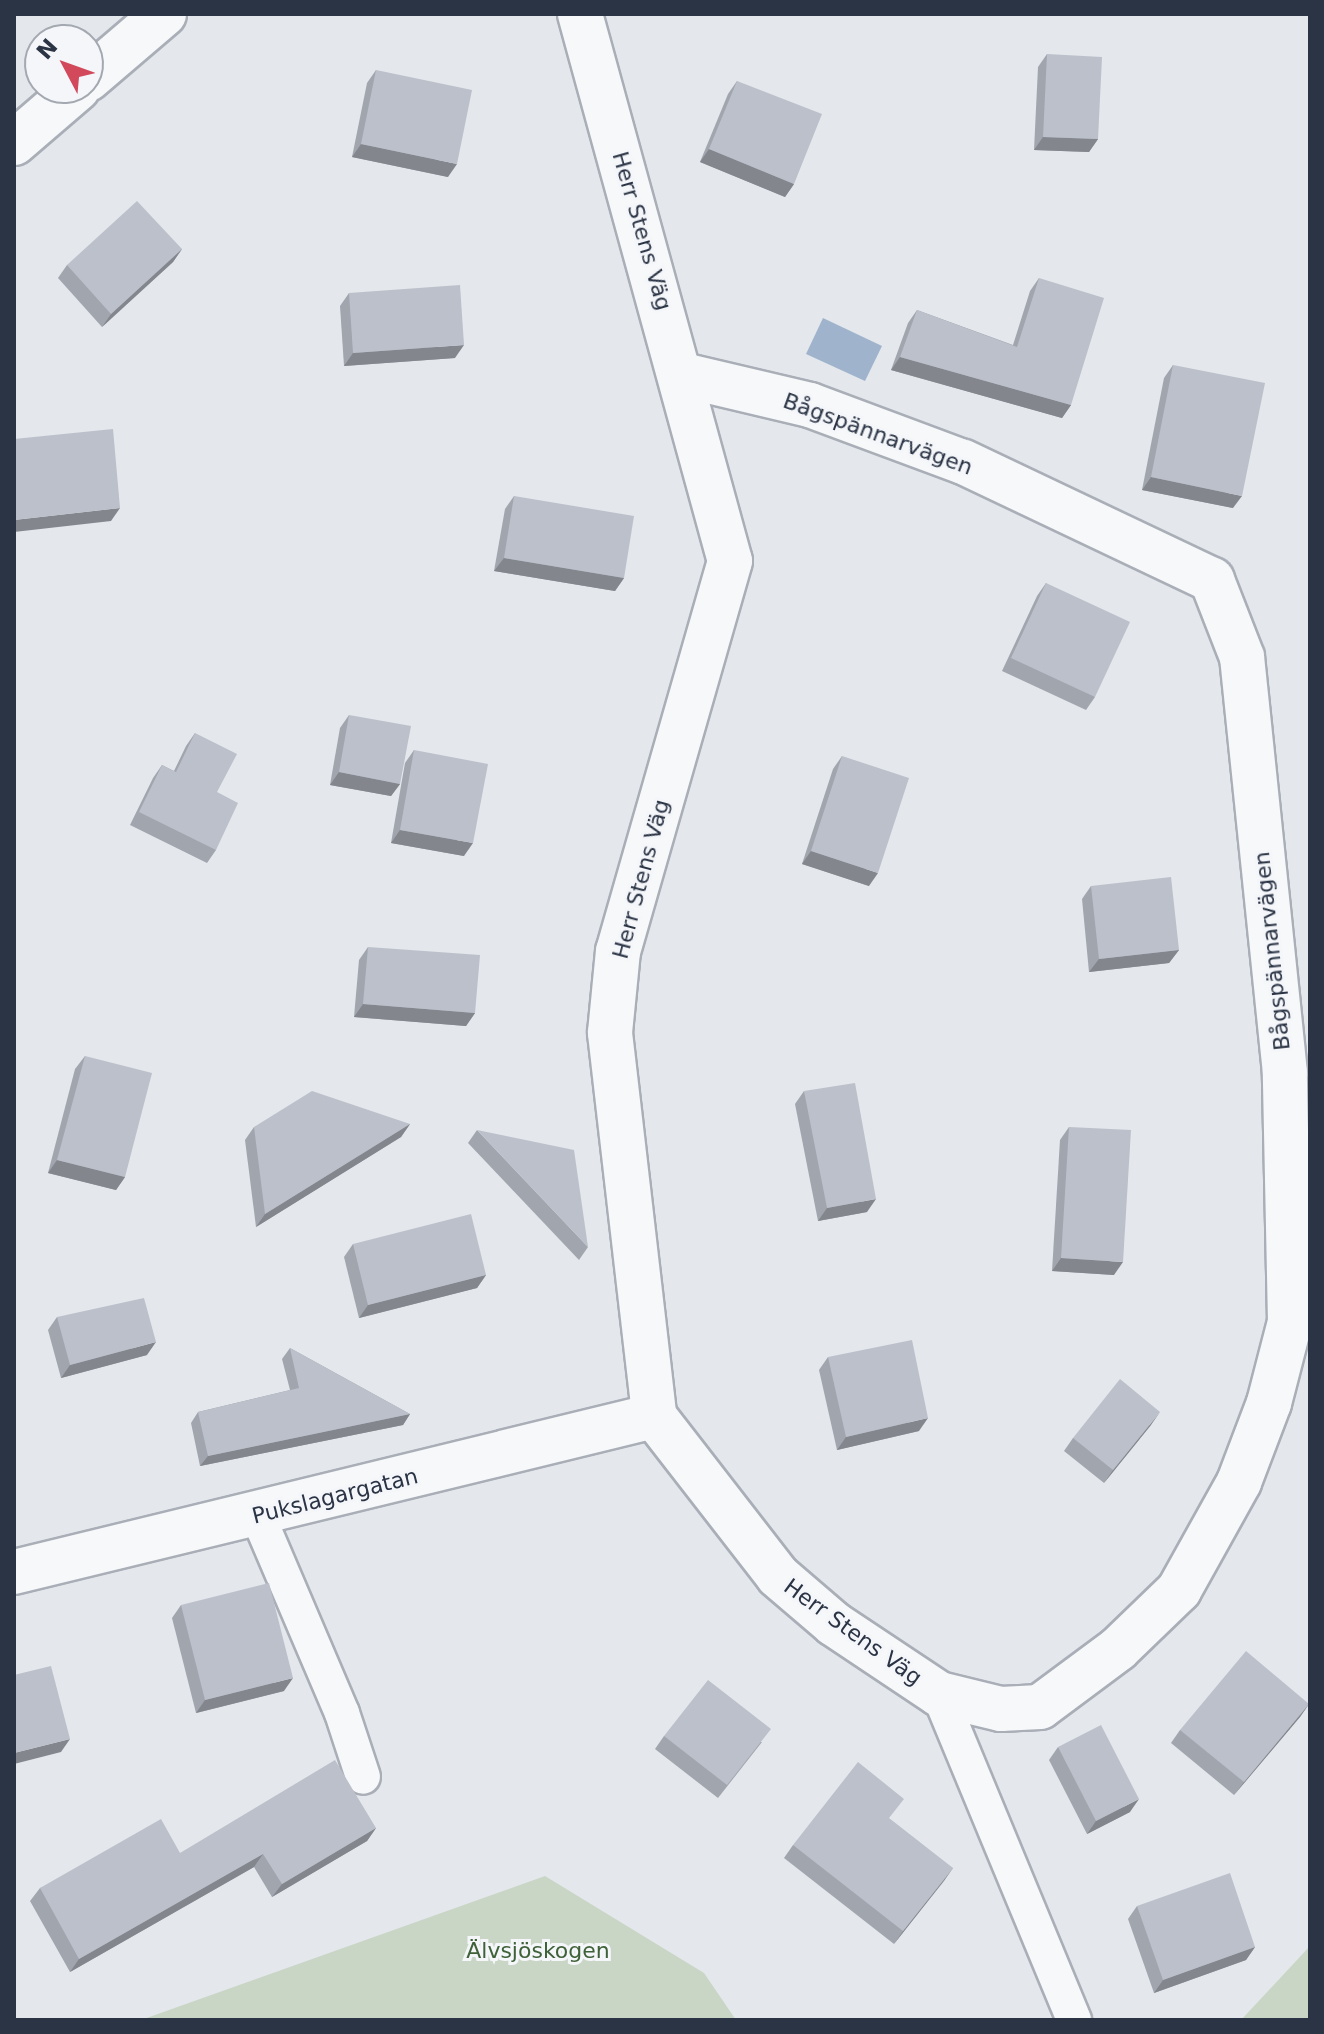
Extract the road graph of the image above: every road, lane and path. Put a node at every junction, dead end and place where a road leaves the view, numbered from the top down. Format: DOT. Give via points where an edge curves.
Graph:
graph roads {
  1 [pos="164,14"];
  2 [pos="580,14"];
  3 [pos="104,65"];
  4 [pos="59,104"];
  5 [pos="14,143"];
  6 [pos="683,375"];
  7 [pos="654,1416"];
  8 [pos="258,1516"];
  9 [pos="14,1572"];
  10 [pos="939,1694"];
  11 [pos="363,1777"];
  12 [pos="1074,2020"];
  1 -- 3 [label="street"];
  2 -- 6 [label="street, Herr Stens Väg"];
  4 -- 5 [label="street"];
  6 -- 7 [label="street, Herr Stens Väg" via="730,561 618,951 610,1033"];
  6 -- 10 [label="street, Bågspännarvägen" via="810,405 963,462 1212,580 1242,657 1285,1073 1290,1322 1269,1403 1239,1482 1179,1590 1118,1649 1040,1707 1001,1709"];
  7 -- 8 [label="street, Pukslagargatan"];
  7 -- 10 [label="street, Herr Stens Väg" via="778,1576 834,1624"];
  8 -- 9 [label="street, Pukslagargatan"];
  8 -- 11 [label="lane" via="342,1713"];
  10 -- 12 [label="lane"];
}
